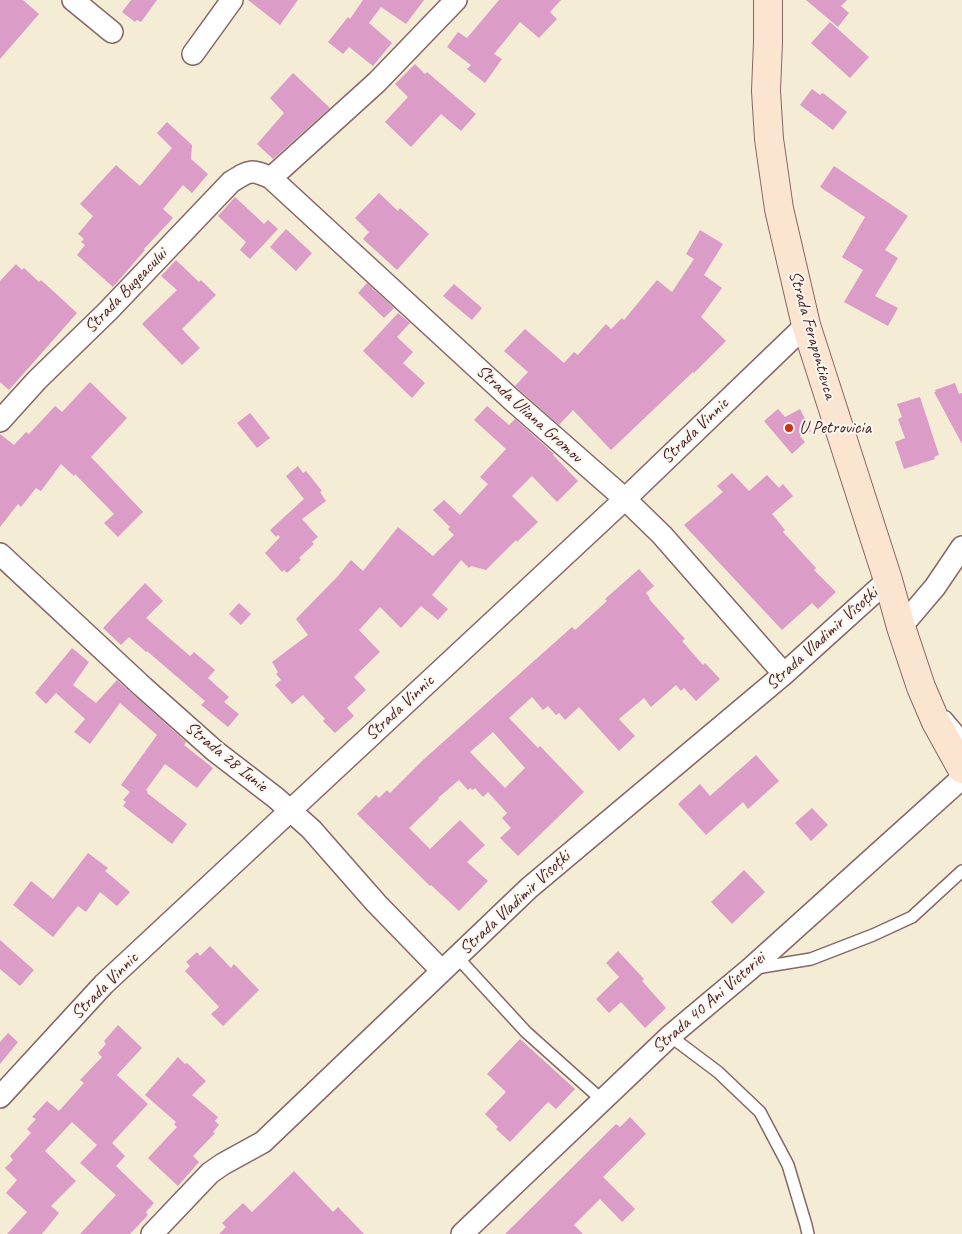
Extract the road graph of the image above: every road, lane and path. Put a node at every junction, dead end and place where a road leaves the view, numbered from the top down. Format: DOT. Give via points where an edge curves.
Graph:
graph roads {
  1 [pos="74,0"];
  2 [pos="232,0"];
  3 [pos="456,0"];
  4 [pos="768,0"];
  5 [pos="112,32"];
  6 [pos="193,54"];
  7 [pos="264,175"];
  8 [pos="806,325"];
  9 [pos="0,422"];
  10 [pos="624,499"];
  11 [pos="962,547"];
  12 [pos="0,554"];
  13 [pos="888,580"];
  14 [pos="901,627"];
  15 [pos="784,674"];
  16 [pos="922,687"];
  17 [pos="962,736"];
  18 [pos="962,769"];
  19 [pos="962,778"];
  20 [pos="291,811"];
  21 [pos="962,871"];
  22 [pos="449,964"];
  23 [pos="750,969"];
  24 [pos="670,1036"];
  25 [pos="0,1097"];
  26 [pos="602,1100"];
  27 [pos="152,1234"];
  28 [pos="462,1234"];
  29 [pos="808,1234"];
  1 -- 5 [label="street"];
  2 -- 6 [label="street"];
  3 -- 7 [label="street, Strada Bugeacului" via="377,82"];
  4 -- 8 [label="main road, Strada Ferapontievca" via="766,91 769,139 779,209"];
  7 -- 9 [label="street, Strada Bugeacului" via="246,172 232,182 37,380"];
  7 -- 10 [label="street, Strada Uliana Gromov"];
  8 -- 10 [label="street, Strada Vinnic"];
  8 -- 13 [label="main road, Strada Ferapontievca"];
  10 -- 15 [label="street, Strada Uliana Gromov" via="662,536"];
  10 -- 20 [label="street, Strada Vinnic"];
  11 -- 14 [label="street" via="935,587"];
  12 -- 20 [label="street, Strada 28 Iunie" via="215,751"];
  13 -- 14 [label="main road, Strada Ferapontievca"];
  13 -- 15 [label="street, Strada Vladimir Vîsoțki"];
  14 -- 16 [label="main road, Strada Ferapontievca"];
  15 -- 22 [label="street, Strada Vladimir Vîsoțki" via="529,888"];
  16 -- 17 [label="lane"];
  16 -- 18 [label="main road, Strada Ferapontievca" via="936,722"];
  19 -- 23 [label="street, Strada 40 Ani Victoriei"];
  20 -- 22 [label="street, Strada 28 Iunie" via="376,903"];
  20 -- 25 [label="street, Strada Vinnic" via="104,984"];
  21 -- 23 [label="lane" via="912,917 811,959"];
  22 -- 26 [label="lane"];
  22 -- 27 [label="street, Strada Vladimir Vîsoțki" via="263,1142 210,1173"];
  23 -- 24 [label="street, Strada 40 Ani Victoriei"];
  24 -- 26 [label="street, Strada 40 Ani Victoriei"];
  24 -- 29 [label="lane" via="718,1072 760,1112 788,1165"];
  26 -- 28 [label="street, Strada 40 Ani Victoriei"];
}
